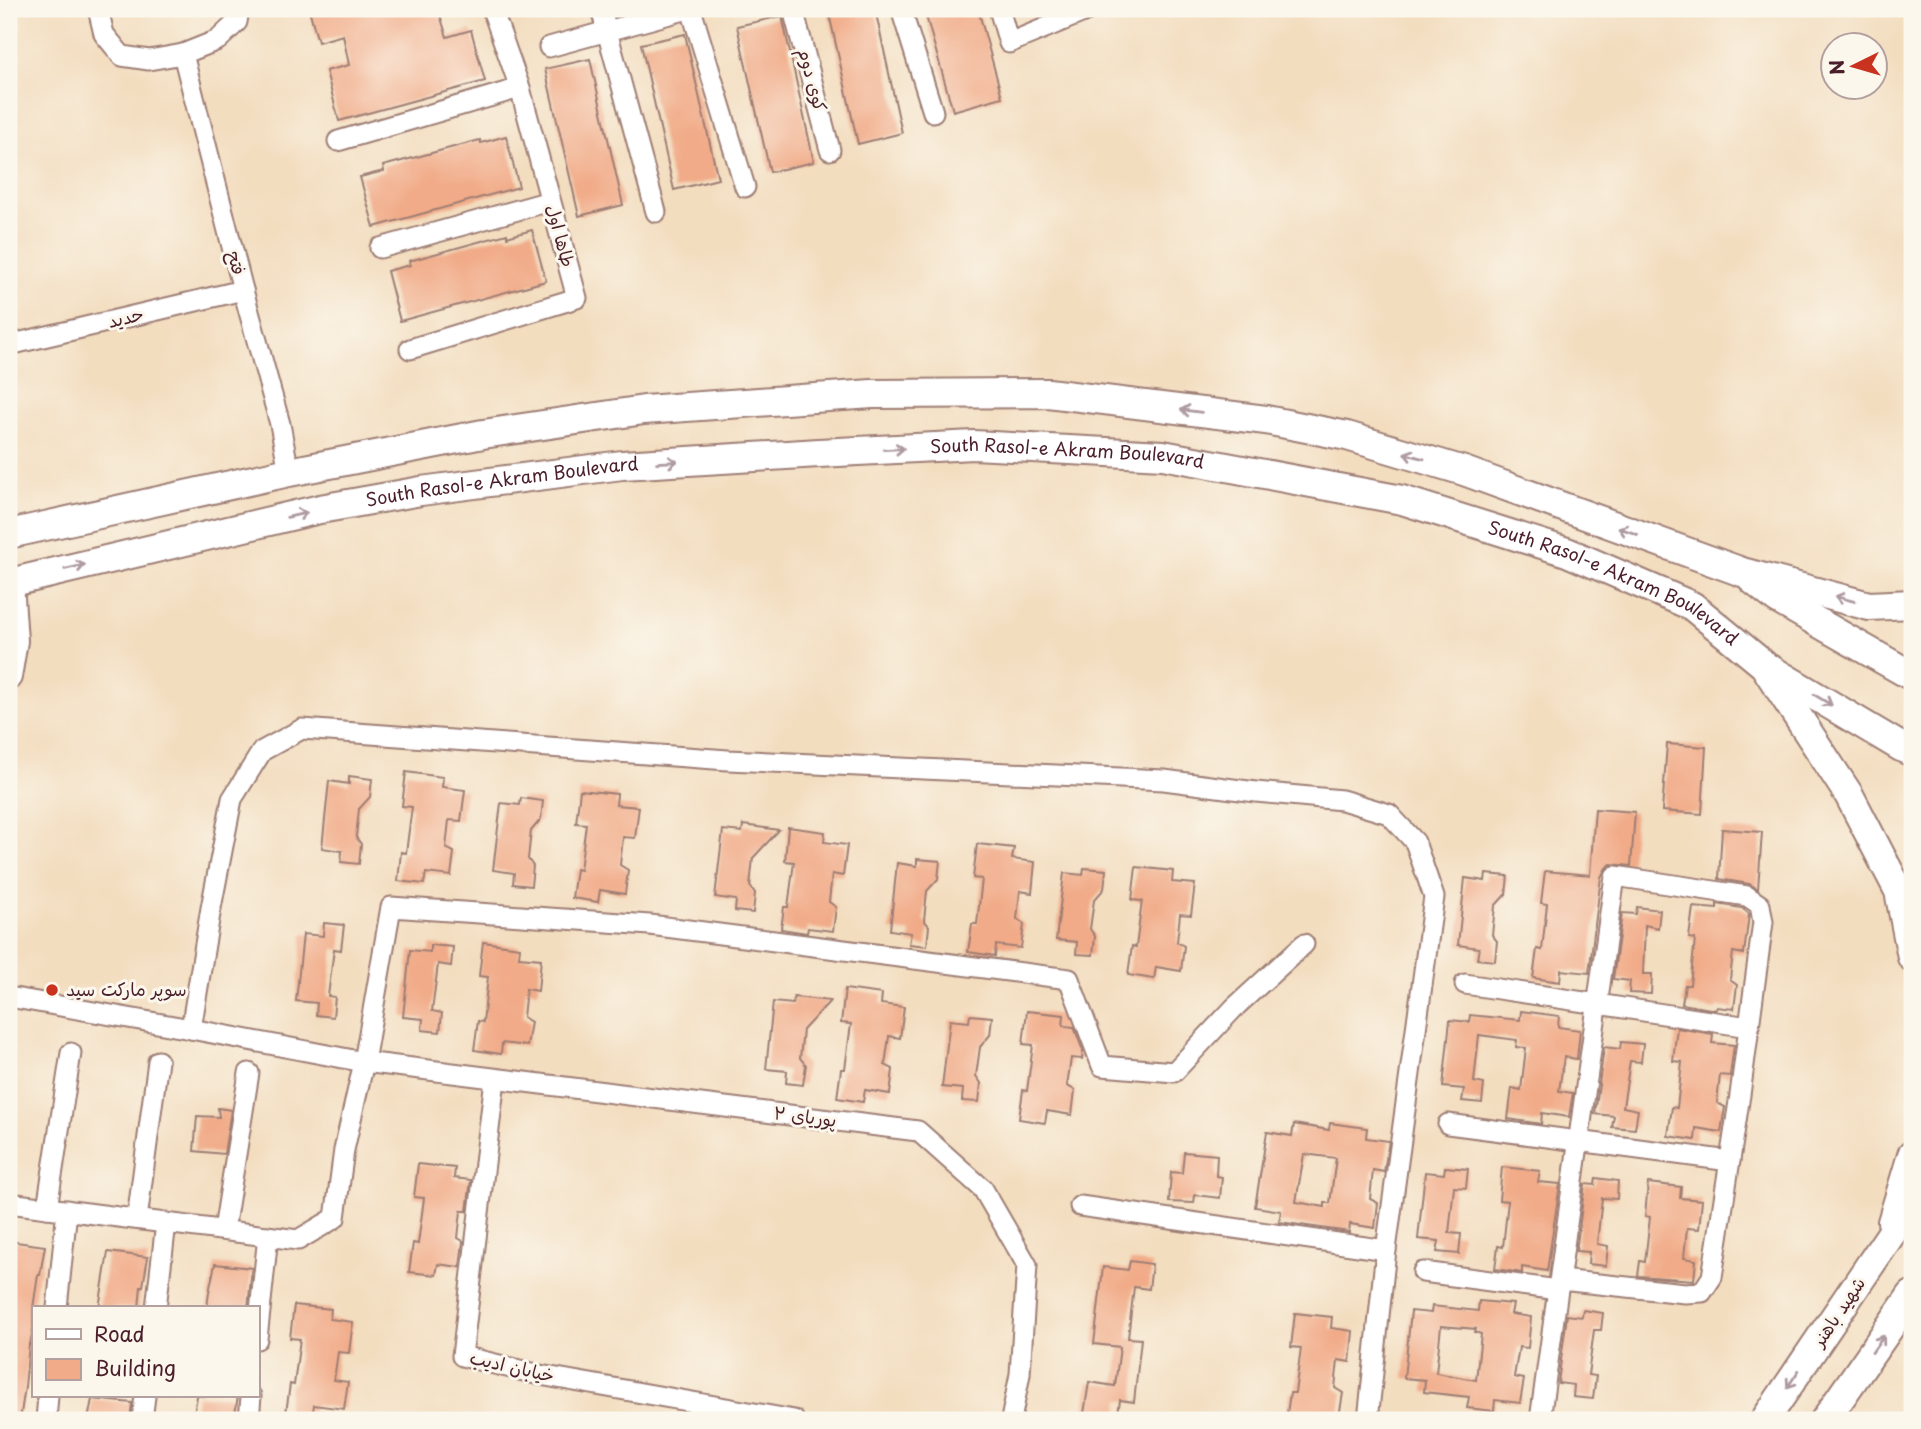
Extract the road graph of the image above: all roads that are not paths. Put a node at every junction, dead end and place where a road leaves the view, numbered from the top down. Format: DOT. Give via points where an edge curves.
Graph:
graph roads {
  1 [pos="98,9"];
  2 [pos="239,9"];
  3 [pos="492,9"];
  4 [pos="601,9"];
  5 [pos="690,9"];
  6 [pos="793,9"];
  7 [pos="901,9"];
  8 [pos="999,9"];
  9 [pos="1091,9"];
  10 [pos="607,31"];
  11 [pos="549,47"];
  12 [pos="183,54"];
  13 [pos="520,89"];
  14 [pos="933,112"];
  15 [pos="338,141"];
  16 [pos="831,150"];
  17 [pos="745,187"];
  18 [pos="550,201"];
  19 [pos="656,212"];
  20 [pos="380,248"];
  21 [pos="243,290"];
  22 [pos="9,345"];
  23 [pos="410,349"];
  24 [pos="289,472"];
  25 [pos="9,534"];
  26 [pos="1742,572"];
  27 [pos="10,576"];
  28 [pos="1912,604"];
  29 [pos="12,638"];
  30 [pos="1764,665"];
  31 [pos="1912,676"];
  32 [pos="9,677"];
  33 [pos="1912,752"];
  34 [pos="1304,944"];
  35 [pos="1912,957"];
  36 [pos="1465,984"];
  37 [pos="9,997"];
  38 [pos="1596,1005"];
  39 [pos="1749,1027"];
  40 [pos="191,1029"];
  41 [pos="71,1053"];
  42 [pos="158,1061"];
  43 [pos="364,1062"];
  44 [pos="249,1073"];
  45 [pos="495,1079"];
  46 [pos="1448,1124"];
  47 [pos="1577,1142"];
  48 [pos="1912,1155"];
  49 [pos="1730,1161"];
  50 [pos="9,1203"];
  51 [pos="1912,1203"];
  52 [pos="1080,1206"];
  53 [pos="47,1208"];
  54 [pos="67,1210"];
  55 [pos="137,1219"];
  56 [pos="166,1223"];
  57 [pos="224,1230"];
  58 [pos="268,1236"];
  59 [pos="1886,1241"];
  60 [pos="1386,1250"];
  61 [pos="1423,1272"];
  62 [pos="1559,1285"];
  63 [pos="1912,1295"];
  64 [pos="57,1306"];
  65 [pos="156,1306"];
  66 [pos="259,1320"];
  67 [pos="48,1398"];
  68 [pos="145,1398"];
  69 [pos="251,1398"];
  70 [pos="46,1420"];
  71 [pos="142,1420"];
  72 [pos="249,1420"];
  73 [pos="794,1420"];
  74 [pos="1011,1420"];
  75 [pos="1368,1420"];
  76 [pos="1540,1420"];
  77 [pos="1765,1420"];
  78 [pos="1825,1420"];
  1 -- 12 [label="street" via="104,34 122,56 149,60"];
  2 -- 12 [label="street" via="237,22 218,40"];
  3 -- 13 [label="street, طاها اول"];
  4 -- 10 [label="street"];
  5 -- 10 [label="street"];
  5 -- 17 [label="street"];
  6 -- 16 [label="street, کوی دوم"];
  7 -- 14 [label="street"];
  8 -- 9 [label="street" via="1009,43"];
  10 -- 11 [label="street"];
  10 -- 19 [label="street"];
  12 -- 21 [label="street, فتح"];
  13 -- 15 [label="street"];
  13 -- 18 [label="street, طاها اول"];
  18 -- 20 [label="street"];
  18 -- 23 [label="street, طاها اول" via="576,298"];
  21 -- 22 [label="street, حدید"];
  21 -- 24 [label="street, فتح"];
  24 -- 25 [label="main road"];
  26 -- 24 [label="main road, one-way" via="1464,471 1347,436 1266,420 1048,393 872,394 644,410"];
  28 -- 26 [label="main road, one-way" via="1869,606"];
  26 -- 31 [label="main road" via="1777,599"];
  27 -- 29 [label="street"];
  27 -- 30 [label="main road, South Rasol-e Akram Boulevard, one-way" via="421,491 622,465 974,445 1163,455 1402,499 1567,552 1692,606"];
  29 -- 32 [label="street"];
  30 -- 33 [label="main road, one-way"];
  30 -- 35 [label="main road, South Rasol-e Akram Boulevard" via="1849,795 1899,891"];
  34 -- 43 [label="street" via="1234,1008 1174,1072 1102,1066 1069,979 650,925 391,907"];
  36 -- 38 [label="street"];
  37 -- 40 [label="street, پوریای ۲"];
  38 -- 39 [label="street"];
  38 -- 39 [label="street" via="1615,876 1747,896 1760,905 1763,922"];
  38 -- 47 [label="street"];
  39 -- 49 [label="street"];
  40 -- 43 [label="street, پوریای ۲"];
  40 -- 60 [label="street" via="232,799 262,751 302,729 728,760 1164,780 1342,800 1389,814 1415,842 1434,897"];
  41 -- 53 [label="street"];
  42 -- 55 [label="street"];
  43 -- 45 [label="street, پوریای ۲"];
  43 -- 58 [label="street" via="344,1150 335,1218 298,1240"];
  44 -- 57 [label="street"];
  45 -- 73 [label="street, خیابان ادیب" via="462,1356 540,1375"];
  45 -- 74 [label="street, پوریای ۲" via="918,1131 983,1189 1027,1265 1020,1374"];
  46 -- 47 [label="street"];
  47 -- 49 [label="street"];
  47 -- 62 [label="street"];
  48 -- 59 [label="main road"];
  49 -- 62 [label="street" via="1713,1277 1702,1292"];
  50 -- 53 [label="street"];
  51 -- 59 [label="main road, شهید باهنر"];
  52 -- 60 [label="street"];
  53 -- 54 [label="street"];
  54 -- 55 [label="street"];
  54 -- 64 [label="street"];
  55 -- 56 [label="street"];
  56 -- 57 [label="street"];
  56 -- 65 [label="street"];
  57 -- 58 [label="street"];
  58 -- 66 [label="street"];
  59 -- 77 [label="main road, شهید باهنر, one-way"];
  60 -- 75 [label="street"];
  61 -- 62 [label="street"];
  62 -- 76 [label="street"];
  78 -- 63 [label="main road, one-way"];
  67 -- 70 [label="street"];
  68 -- 71 [label="street"];
  69 -- 72 [label="street"];
}
